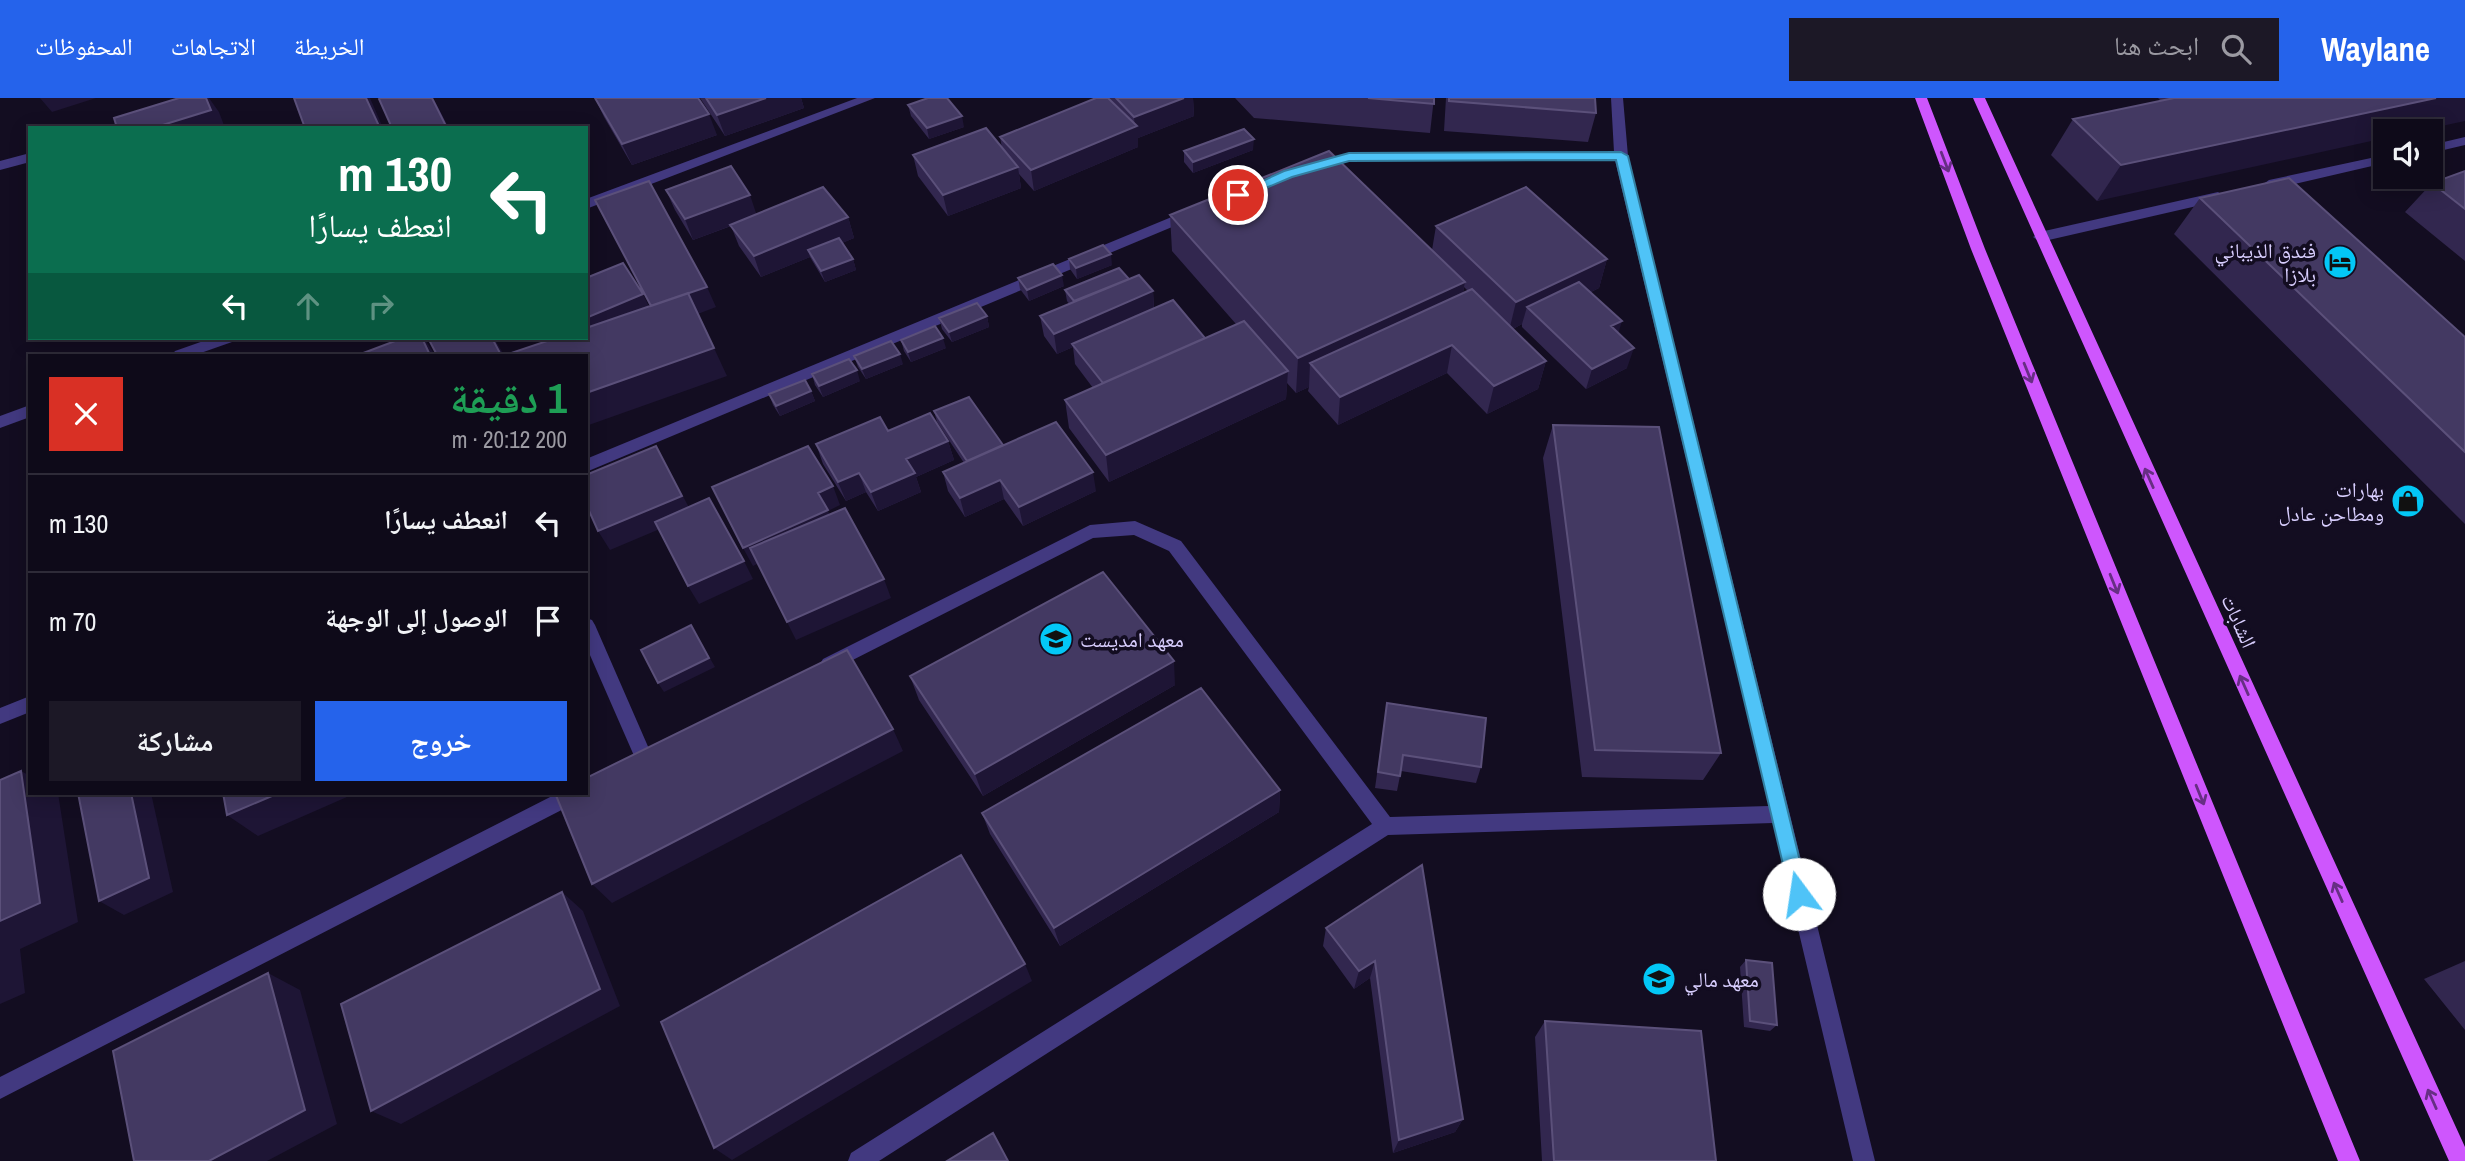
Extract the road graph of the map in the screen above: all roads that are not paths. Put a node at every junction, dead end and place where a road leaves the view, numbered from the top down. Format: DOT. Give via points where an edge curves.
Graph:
graph roads {
  1 [pos="869,98"];
  2 [pos="1617,98"];
  3 [pos="1921,98"];
  4 [pos="1979,98"];
  5 [pos="2465,141"];
  6 [pos="2443,146"];
  7 [pos="1621,156"];
  8 [pos="28,158"];
  9 [pos="2373,162"];
  10 [pos="0,166"];
  11 [pos="1300,170"];
  12 [pos="2257,188"];
  13 [pos="2230,194"];
  14 [pos="588,203"];
  15 [pos="1212,206"];
  16 [pos="2040,237"];
  17 [pos="221,340"];
  18 [pos="183,354"];
  19 [pos="28,412"];
  20 [pos="0,422"];
  21 [pos="588,465"];
  22 [pos="588,630"];
  23 [pos="817,670"];
  24 [pos="28,705"];
  25 [pos="0,716"];
  26 [pos="644,758"];
  27 [pos="572,795"];
  28 [pos="1779,814"];
  29 [pos="1385,826"];
  30 [pos="0,1088"];
  31 [pos="859,1161"];
  32 [pos="1864,1161"];
  33 [pos="2348,1161"];
  34 [pos="2460,1161"];
  1 -- 14 [label="street"];
  2 -- 7 [label="street"];
  3 -- 33 [label="main road, one-way" via="1988,275"];
  4 -- 16 [label="main road, الشابات"];
  5 -- 6 [label="street"];
  7 -- 11 [label="street" via="1349,157"];
  7 -- 28 [label="street"];
  8 -- 10 [label="street"];
  9 -- 12 [label="street" via="2289,186"];
  13 -- 16 [label="street"];
  15 -- 21 [label="street"];
  34 -- 16 [label="main road, الشابات, one-way"];
  17 -- 18 [label="street"];
  19 -- 20 [label="street"];
  22 -- 26 [label="street"];
  23 -- 29 [label="street" via="1090,532 1135,528 1175,547"];
  24 -- 25 [label="street"];
  27 -- 30 [label="street"];
  28 -- 29 [label="street"];
  28 -- 32 [label="street"];
  29 -- 31 [label="street"];
}
